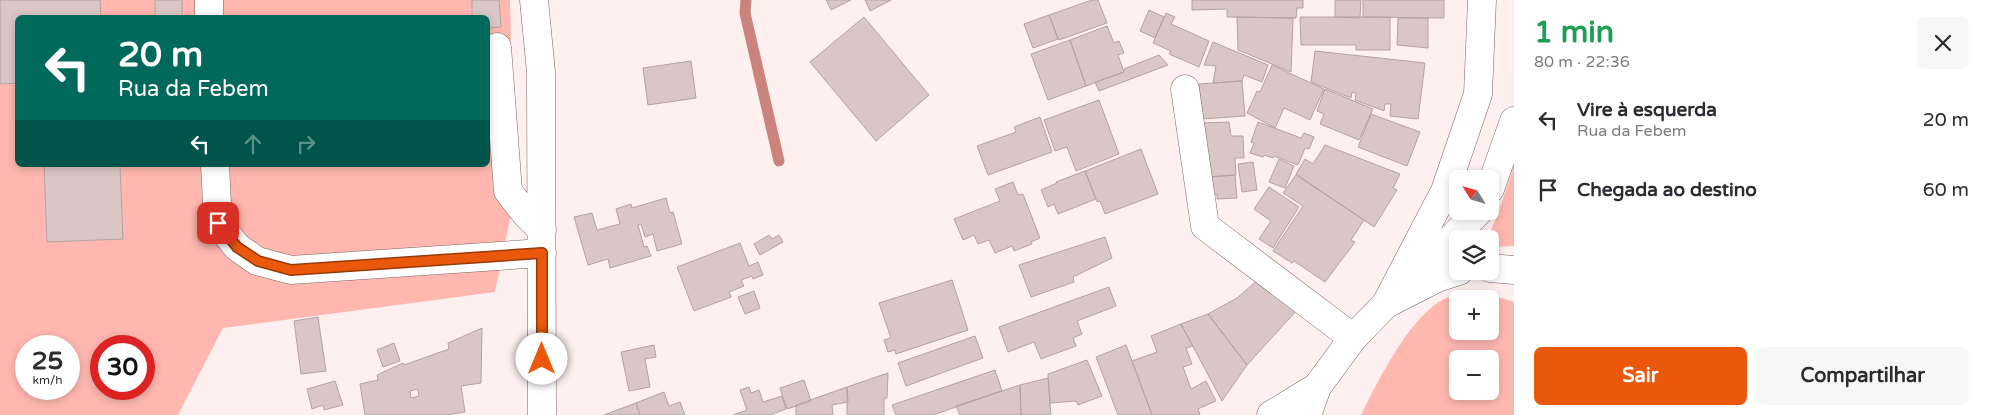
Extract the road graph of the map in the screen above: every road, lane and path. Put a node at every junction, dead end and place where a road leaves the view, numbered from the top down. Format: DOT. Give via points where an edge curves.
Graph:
graph roads {
  1 [pos="209,0"];
  2 [pos="534,0"];
  3 [pos="1482,0"];
  4 [pos="210,15"];
  5 [pos="497,47"];
  6 [pos="1185,89"];
  7 [pos="1514,121"];
  8 [pos="215,167"];
  9 [pos="1496,170"];
  10 [pos="1470,220"];
  11 [pos="542,241"];
  12 [pos="1499,269"];
  13 [pos="1514,270"];
  14 [pos="1449,274"];
  15 [pos="1386,304"];
  16 [pos="1353,338"];
  17 [pos="1317,387"];
  18 [pos="542,415"];
  19 [pos="1270,415"];
  20 [pos="1307,415"];
  1 -- 4 [label="main road"];
  2 -- 11 [label="main road" via="541,72"];
  3 -- 15 [label="main road" via="1478,94 1445,191"];
  5 -- 11 [label="main road" via="508,191"];
  6 -- 16 [label="main road" via="1205,226"];
  7 -- 9 [label="main road"];
  8 -- 11 [label="main road" via="218,223 237,247 258,261 291,270"];
  10 -- 15 [label="main road"];
  11 -- 18 [label="main road"];
  12 -- 13 [label="main road"];
  14 -- 15 [label="main road"];
  15 -- 16 [label="main road"];
  16 -- 17 [label="main road"];
  17 -- 19 [label="main road"];
  17 -- 20 [label="main road"];
}
